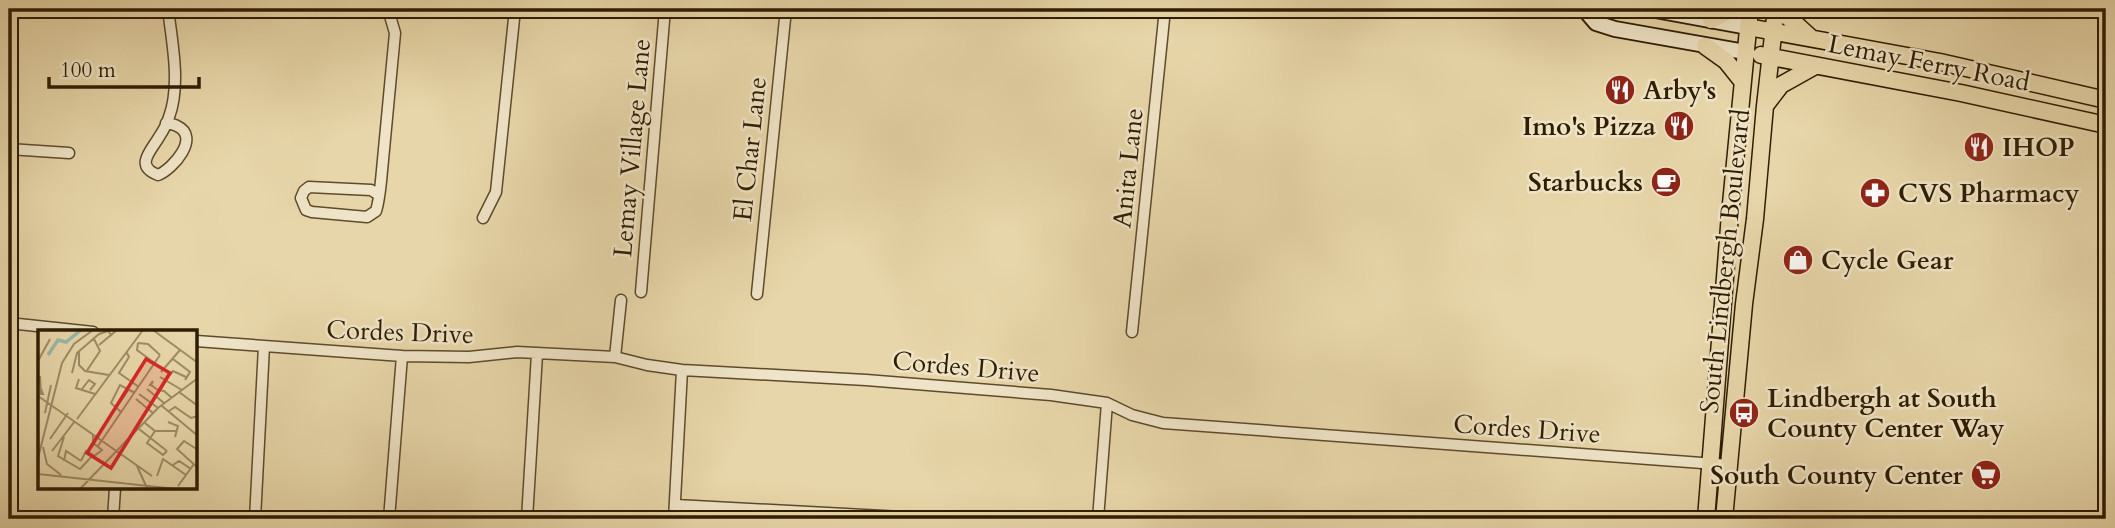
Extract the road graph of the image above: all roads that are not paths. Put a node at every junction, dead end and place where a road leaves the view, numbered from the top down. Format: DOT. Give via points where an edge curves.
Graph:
graph roads {
  1 [pos="168,9"];
  2 [pos="388,9"];
  3 [pos="515,9"];
  4 [pos="665,9"];
  5 [pos="786,9"];
  6 [pos="1165,9"];
  7 [pos="1584,9"];
  8 [pos="1650,9"];
  9 [pos="1732,9"];
  10 [pos="1750,9"];
  11 [pos="1776,9"];
  12 [pos="1783,9"];
  13 [pos="1711,20"];
  14 [pos="1748,27"];
  15 [pos="1773,31"];
  16 [pos="1811,39"];
  17 [pos="1704,46"];
  18 [pos="1745,52"];
  19 [pos="1770,57"];
  20 [pos="1815,66"];
  21 [pos="1742,81"];
  22 [pos="2106,100"];
  23 [pos="1765,106"];
  24 [pos="166,123"];
  25 [pos="2106,125"];
  26 [pos="9,149"];
  27 [pos="69,153"];
  28 [pos="379,195"];
  29 [pos="483,218"];
  30 [pos="641,292"];
  31 [pos="757,294"];
  32 [pos="621,300"];
  33 [pos="9,323"];
  34 [pos="74,330"];
  35 [pos="1132,332"];
  36 [pos="198,341"];
  37 [pos="264,346"];
  38 [pos="537,354"];
  39 [pos="402,356"];
  40 [pos="615,357"];
  41 [pos="682,370"];
  42 [pos="1107,403"];
  43 [pos="1710,463"];
  44 [pos="1729,465"];
  45 [pos="115,490"];
  46 [pos="676,505"];
  47 [pos="113,519"];
  48 [pos="256,519"];
  49 [pos="389,519"];
  50 [pos="527,519"];
  51 [pos="674,519"];
  52 [pos="940,519"];
  53 [pos="1098,519"];
  54 [pos="1706,519"];
  55 [pos="1724,519"];
  1 -- 24 [label="street" via="174,80"];
  2 -- 28 [label="street" via="395,33"];
  3 -- 29 [label="street" via="496,192"];
  4 -- 30 [label="street, Lemay Village Lane"];
  5 -- 31 [label="street, El Char Lane"];
  6 -- 35 [label="street, Anita Lane"];
  7 -- 17 [label="main road, Lemay Ferry Road" via="1596,23"];
  8 -- 13 [label="main road, Lemay Ferry Road"];
  9 -- 13 [label="main road"];
  10 -- 14 [label="main road, South Lindbergh Boulevard"];
  11 -- 15 [label="main road, South Lindbergh Boulevard"];
  12 -- 16 [label="main road"];
  13 -- 14 [label="main road, Lemay Ferry Road"];
  14 -- 15 [label="main road, Lemay Ferry Road"];
  14 -- 18 [label="main road, South Lindbergh Boulevard"];
  15 -- 16 [label="main road, Lemay Ferry Road"];
  15 -- 19 [label="main road, South Lindbergh Boulevard"];
  16 -- 22 [label="main road, Lemay Ferry Road" via="1940,62"];
  17 -- 18 [label="main road, Lemay Ferry Road"];
  17 -- 21 [label="main road" via="1726,61"];
  18 -- 19 [label="main road, Lemay Ferry Road"];
  18 -- 21 [label="main road, South Lindbergh Boulevard"];
  19 -- 20 [label="main road, Lemay Ferry Road"];
  19 -- 23 [label="main road, South Lindbergh Boulevard"];
  20 -- 23 [label="main road" via="1781,85"];
  20 -- 25 [label="main road, Lemay Ferry Road"];
  21 -- 43 [label="main road, South Lindbergh Boulevard"];
  23 -- 44 [label="main road, South Lindbergh Boulevard"];
  24 -- 24 [label="street" via="146,158 150,172 158,175 176,163 187,142 179,126"];
  26 -- 27 [label="street"];
  28 -- 28 [label="street" via="376,211 366,217 312,212 302,198 309,187 371,190"];
  32 -- 40 [label="street"];
  33 -- 34 [label="street"];
  36 -- 37 [label="street, Cordes Drive"];
  37 -- 39 [label="street, Cordes Drive"];
  37 -- 48 [label="street"];
  38 -- 39 [label="street, Cordes Drive"];
  38 -- 40 [label="street, Cordes Drive"];
  38 -- 50 [label="street"];
  39 -- 49 [label="street"];
  40 -- 41 [label="street, Cordes Drive"];
  41 -- 42 [label="street, Cordes Drive" via="866,380"];
  41 -- 46 [label="street"];
  42 -- 43 [label="street, Cordes Drive" via="1163,423"];
  42 -- 53 [label="street"];
  43 -- 44 [label="street, Cordes Drive"];
  43 -- 54 [label="main road, South Lindbergh Boulevard"];
  44 -- 55 [label="main road, South Lindbergh Boulevard"];
  45 -- 47 [label="street"];
  46 -- 51 [label="street"];
  46 -- 52 [label="street"];
}
